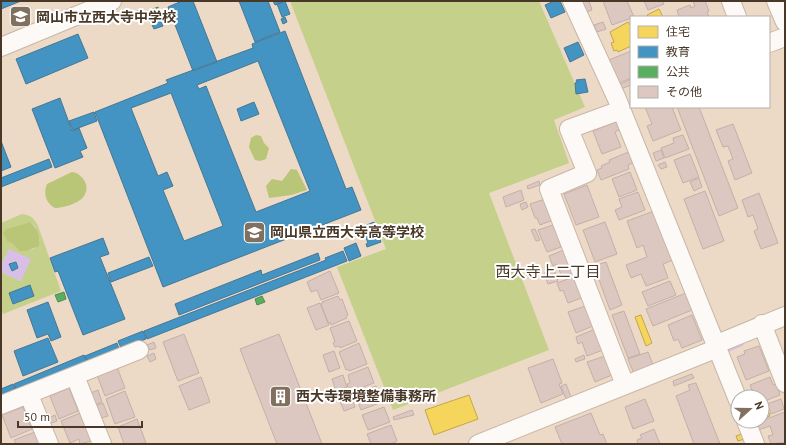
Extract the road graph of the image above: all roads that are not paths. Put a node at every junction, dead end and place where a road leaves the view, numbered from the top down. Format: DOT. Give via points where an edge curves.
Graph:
graph roads {
  1 [pos="112,1"];
  2 [pos="572,1"];
  3 [pos="731,1"];
  4 [pos="776,1"];
  5 [pos="737,16"];
  6 [pos="785,22"];
  7 [pos="785,37"];
  8 [pos="770,43"];
  9 [pos="1,47"];
  10 [pos="623,101"];
  11 [pos="785,316"];
  12 [pos="762,324"];
  13 [pos="717,346"];
  14 [pos="139,350"];
  15 [pos="75,376"];
  16 [pos="785,383"];
  17 [pos="625,385"];
  18 [pos="734,389"];
  19 [pos="29,395"];
  20 [pos="1,405"];
  21 [pos="749,429"];
  22 [pos="49,444"];
  23 [pos="102,444"];
  24 [pos="478,444"];
  25 [pos="755,444"];
  1 -- 9 [label="street"];
  2 -- 10 [label="street"];
  3 -- 5 [label="street"];
  4 -- 6 [label="street"];
  7 -- 8 [label="street"];
  10 -- 13 [label="street"];
  10 -- 17 [label="street" via="569,129 587,173 549,189"];
  11 -- 12 [label="street"];
  12 -- 13 [label="street"];
  12 -- 16 [label="street"];
  13 -- 17 [label="street"];
  13 -- 18 [label="street"];
  14 -- 15 [label="street"];
  15 -- 19 [label="street"];
  15 -- 23 [label="street"];
  17 -- 24 [label="street"];
  19 -- 20 [label="street"];
  19 -- 22 [label="street"];
  21 -- 25 [label="street"];
}
